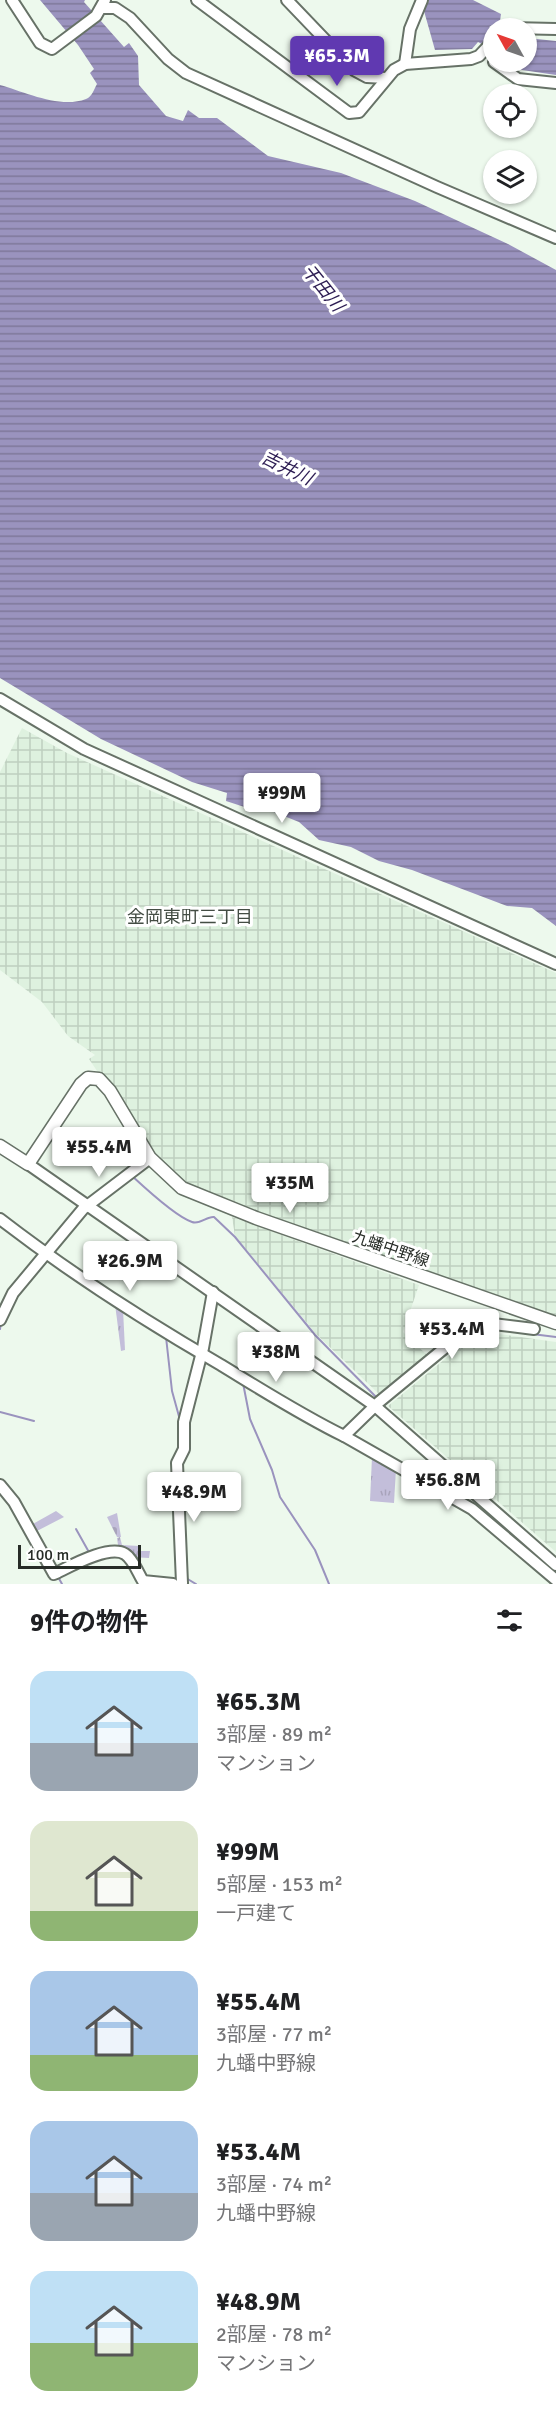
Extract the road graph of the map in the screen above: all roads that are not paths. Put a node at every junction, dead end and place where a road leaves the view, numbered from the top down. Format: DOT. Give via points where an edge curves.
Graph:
graph roads {
  1 [pos="12,0"];
  2 [pos="198,0"];
  3 [pos="287,0"];
  4 [pos="422,0"];
  5 [pos="101,8"];
  6 [pos="537,29"];
  7 [pos="556,29"];
  8 [pos="483,51"];
  9 [pos="405,64"];
  10 [pos="509,72"];
  11 [pos="386,78"];
  12 [pos="556,83"];
  13 [pos="556,238"];
  14 [pos="0,699"];
  15 [pos="556,964"];
  16 [pos="0,1146"];
  17 [pos="150,1158"];
  18 [pos="28,1164"];
  19 [pos="88,1205"];
  20 [pos="0,1219"];
  21 [pos="46,1251"];
  22 [pos="213,1292"];
  23 [pos="0,1320"];
  24 [pos="556,1323"];
  25 [pos="534,1329"];
  26 [pos="202,1351"];
  27 [pos="375,1406"];
  28 [pos="345,1434"];
  29 [pos="0,1485"];
  30 [pos="556,1565"];
  31 [pos="556,1580"];
  32 [pos="181,1584"];
  1 -- 5 [label="street" via="39,44 52,49"];
  2 -- 11 [label="street" via="349,113 358,112"];
  3 -- 11 [label="street" via="354,70 367,77"];
  4 -- 9 [label="street" via="410,28"];
  5 -- 13 [label="street" via="115,8 130,18 186,73"];
  6 -- 7 [label="street"];
  8 -- 9 [label="street" via="461,61"];
  9 -- 11 [label="street"];
  10 -- 12 [label="street" via="518,79"];
  14 -- 15 [label="street" via="84,749"];
  16 -- 18 [label="main road"];
  17 -- 18 [label="main road, 九蟠中野線" via="110,1091 92,1077 81,1084"];
  17 -- 19 [label="street"];
  17 -- 24 [label="main road, 九蟠中野線" via="171,1180 194,1194"];
  18 -- 19 [label="street"];
  19 -- 21 [label="street"];
  19 -- 22 [label="street"];
  20 -- 21 [label="street"];
  21 -- 23 [label="street" via="14,1293"];
  21 -- 26 [label="street"];
  22 -- 26 [label="street"];
  22 -- 27 [label="street"];
  25 -- 27 [label="street" via="485,1323 469,1328"];
  26 -- 28 [label="street" via="295,1412"];
  26 -- 32 [label="street" via="177,1463"];
  27 -- 28 [label="street"];
  27 -- 30 [label="street"];
  28 -- 31 [label="street" via="472,1509"];
  29 -- 32 [label="street" via="56,1573 95,1555 119,1552 127,1556 143,1581"];
}
